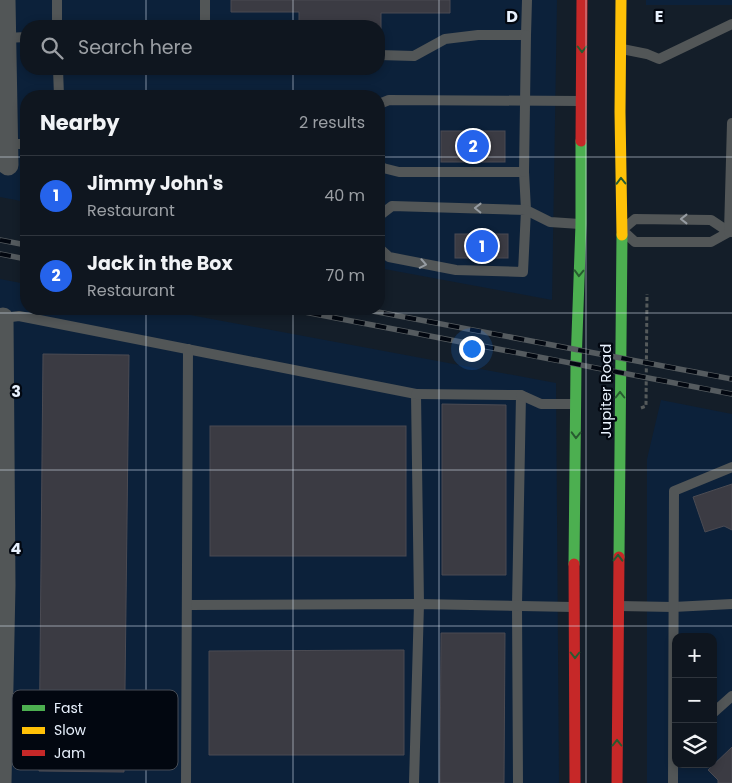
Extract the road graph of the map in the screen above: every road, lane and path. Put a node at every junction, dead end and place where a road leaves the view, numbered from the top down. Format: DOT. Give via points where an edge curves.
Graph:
graph roads {
  1 [pos="5,0"];
  2 [pos="57,0"];
  3 [pos="205,0"];
  4 [pos="527,0"];
  5 [pos="582,0"];
  6 [pos="621,0"];
  7 [pos="57,20"];
  8 [pos="205,20"];
  9 [pos="732,24"];
  10 [pos="526,35"];
  11 [pos="16,38"];
  12 [pos="621,49"];
  13 [pos="385,55"];
  14 [pos="58,75"];
  15 [pos="58,90"];
  16 [pos="525,101"];
  17 [pos="581,101"];
  18 [pos="385,102"];
  19 [pos="732,123"];
  20 [pos="17,144"];
  21 [pos="8,165"];
  22 [pos="385,168"];
  23 [pos="524,172"];
  24 [pos="526,210"];
  25 [pos="385,211"];
  26 [pos="585,225"];
  27 [pos="618,229"];
  28 [pos="731,232"];
  29 [pos="385,254"];
  30 [pos="1,317"];
  31 [pos="188,349"];
  32 [pos="416,394"];
  33 [pos="522,395"];
  34 [pos="576,404"];
  35 [pos="732,467"];
  36 [pos="3,585"];
  37 [pos="419,604"];
  38 [pos="732,604"];
  39 [pos="187,605"];
  40 [pos="517,605"];
  41 [pos="613,606"];
  42 [pos="579,607"];
  43 [pos="673,607"];
  44 [pos="2,688"];
  45 [pos="732,696"];
  46 [pos="717,709"];
  47 [pos="674,723"];
  48 [pos="673,768"];
  49 [pos="1,783"];
  50 [pos="186,783"];
  51 [pos="414,783"];
  52 [pos="518,783"];
  53 [pos="575,783"];
  54 [pos="617,783"];
  55 [pos="673,783"];
  1 -- 11 [label="street"];
  2 -- 7 [label="lane"];
  3 -- 8 [label="lane"];
  4 -- 10 [label="lane"];
  5 -- 17 [label="main road, Jupiter Road, one-way"];
  6 -- 12 [label="main road, Jupiter Road"];
  9 -- 12 [label="lane" via="659,59"];
  10 -- 13 [label="lane" via="445,39 414,56"];
  10 -- 16 [label="lane"];
  11 -- 20 [label="street"];
  27 -- 12 [label="main road, Jupiter Road, one-way"];
  14 -- 15 [label="lane"];
  16 -- 17 [label="lane"];
  16 -- 18 [label="lane"];
  16 -- 23 [label="lane"];
  17 -- 26 [label="main road, Jupiter Road"];
  19 -- 28 [label="lane"];
  20 -- 21 [label="street"];
  22 -- 23 [label="lane" via="399,172"];
  23 -- 24 [label="lane"];
  24 -- 25 [label="lane, one-way" via="392,206"];
  24 -- 26 [label="lane" via="550,222"];
  29 -- 24 [label="lane, one-way" via="456,270 523,272"];
  26 -- 34 [label="main road, Jupiter Road, one-way"];
  28 -- 27 [label="lane, one-way" via="711,220 635,219"];
  27 -- 28 [label="lane" via="635,242 711,242"];
  41 -- 27 [label="main road, Jupiter Road, one-way"];
  30 -- 31 [label="lane" via="19,316"];
  30 -- 36 [label="street"];
  31 -- 32 [label="lane"];
  31 -- 39 [label="lane"];
  32 -- 33 [label="lane"];
  32 -- 37 [label="lane"];
  33 -- 34 [label="lane" via="541,404"];
  33 -- 40 [label="lane"];
  34 -- 42 [label="main road, Jupiter Road, one-way"];
  35 -- 43 [label="lane" via="674,491"];
  36 -- 44 [label="street"];
  37 -- 39 [label="lane"];
  37 -- 40 [label="lane"];
  37 -- 51 [label="lane"];
  38 -- 43 [label="lane"];
  39 -- 50 [label="lane"];
  40 -- 42 [label="lane"];
  40 -- 52 [label="lane"];
  41 -- 43 [label="lane"];
  54 -- 41 [label="main road, Jupiter Road, one-way"];
  42 -- 53 [label="main road, Jupiter Road, one-way"];
  43 -- 47 [label="lane"];
  44 -- 49 [label="street"];
  45 -- 46 [label="lane"];
  48 -- 55 [label="lane"];
}
